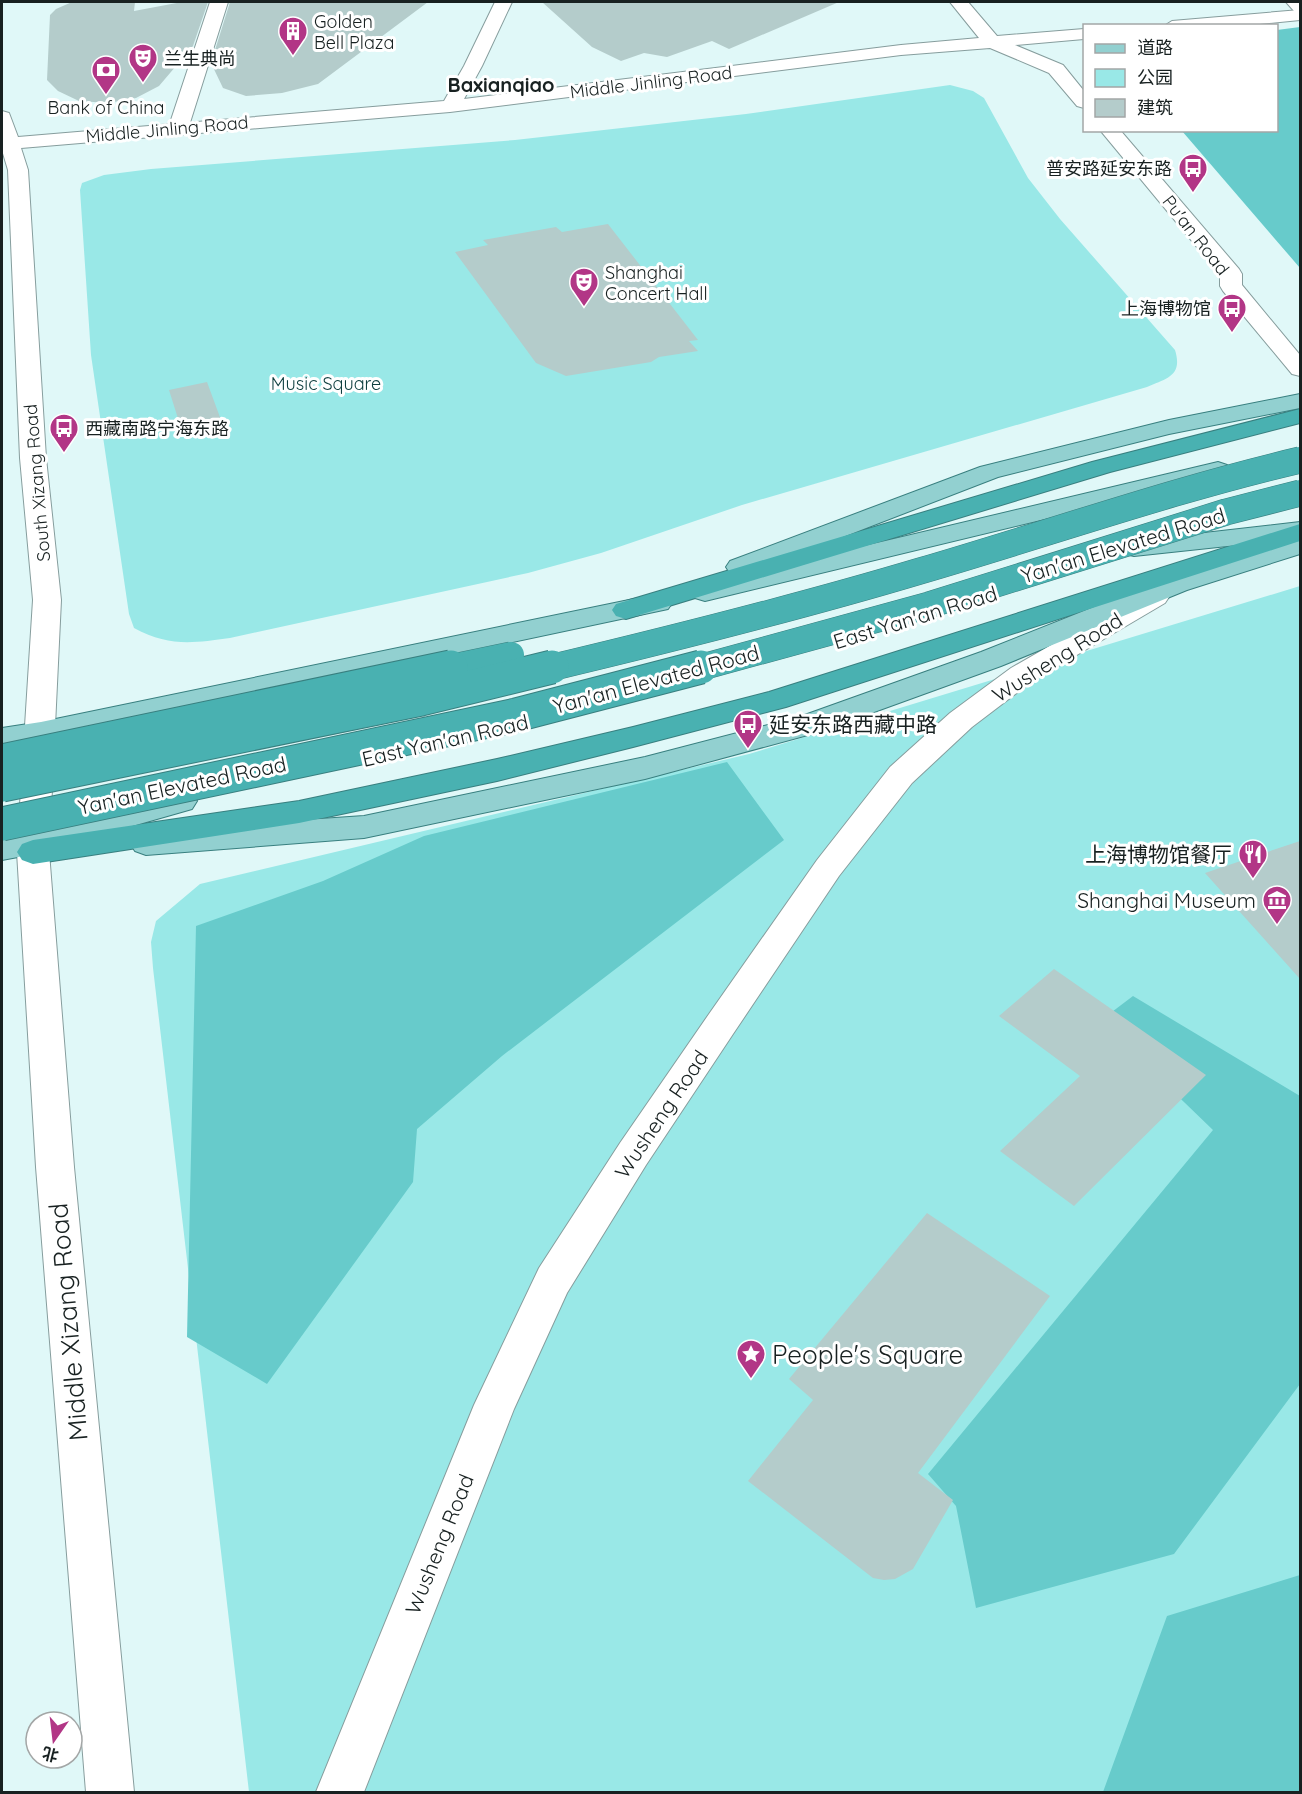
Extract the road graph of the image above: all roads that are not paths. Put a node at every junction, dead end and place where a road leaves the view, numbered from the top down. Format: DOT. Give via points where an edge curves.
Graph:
graph roads {
  1 [pos="219,2"];
  2 [pos="503,2"];
  3 [pos="959,2"];
  4 [pos="1295,2"];
  5 [pos="1300,7"];
  6 [pos="1300,15"];
  7 [pos="1195,24"];
  8 [pos="1083,34"];
  9 [pos="992,42"];
  10 [pos="1083,101"];
  11 [pos="450,106"];
  12 [pos="2,117"];
  13 [pos="178,129"];
  14 [pos="1111,132"];
  15 [pos="5,144"];
  16 [pos="1300,369"];
  17 [pos="1300,401"];
  18 [pos="1300,416"];
  19 [pos="1300,442"];
  20 [pos="1300,454"];
  21 [pos="1300,460"];
  22 [pos="1300,493"];
  23 [pos="1300,501"];
  24 [pos="1300,531"];
  25 [pos="1300,546"];
  26 [pos="1134,548"];
  27 [pos="1178,584"];
  28 [pos="626,610"];
  29 [pos="41,732"];
  30 [pos="2,738"];
  31 [pos="2,761"];
  32 [pos="2,785"];
  33 [pos="2,824"];
  34 [pos="17,849"];
  35 [pos="110,1792"];
  36 [pos="340,1792"];
  1 -- 13 [label="street"];
  2 -- 11 [label="street"];
  3 -- 9 [label="street"];
  4 -- 5 [label="street"];
  6 -- 7 [label="street"];
  8 -- 9 [label="street, Middle Jinling Road"];
  9 -- 10 [label="street" via="1056,69"];
  9 -- 11 [label="street, Middle Jinling Road"];
  11 -- 13 [label="street, Middle Jinling Road"];
  12 -- 15 [label="street, South Xizang Road"];
  13 -- 15 [label="street, Middle Jinling Road"];
  14 -- 16 [label="street, Pu'an Road" via="1231,274 1231,286"];
  15 -- 29 [label="street, South Xizang Road" via="18,170 33,459 47,600"];
  17 -- 28 [label="main road" via="989,472"];
  18 -- 28 [label="highway" via="1101,466"];
  19 -- 31 [label="highway, bridge" via="1222,460 812,582 675,618"];
  20 -- 28 [label="main road" via="1224,468"];
  21 -- 32 [label="highway, Yan'an Elevated Road, bridge" via="1244,473 746,621 421,699"];
  22 -- 33 [label="highway, Yan'an Elevated Road, bridge" via="1226,512 929,605 539,709"];
  23 -- 26 [label="main road, East Yan'an Road"];
  24 -- 26 [label="main road"];
  24 -- 34 [label="highway" via="776,700 497,770 299,812"];
  25 -- 27 [label="main road"];
  26 -- 34 [label="main road, East Yan'an Road" via="904,623 654,691 163,805"];
  27 -- 34 [label="main road" via="991,659 808,725 645,768 364,826"];
  27 -- 36 [label="street, Wusheng Road" via="1021,675 961,720 901,775 828,868 553,1281 495,1405"];
  28 -- 29 [label="main road"];
  29 -- 30 [label="main road"];
  29 -- 34 [label="street, South Xizang Road"];
  34 -- 35 [label="street, Middle Xizang Road" via="53,1146"];
}
